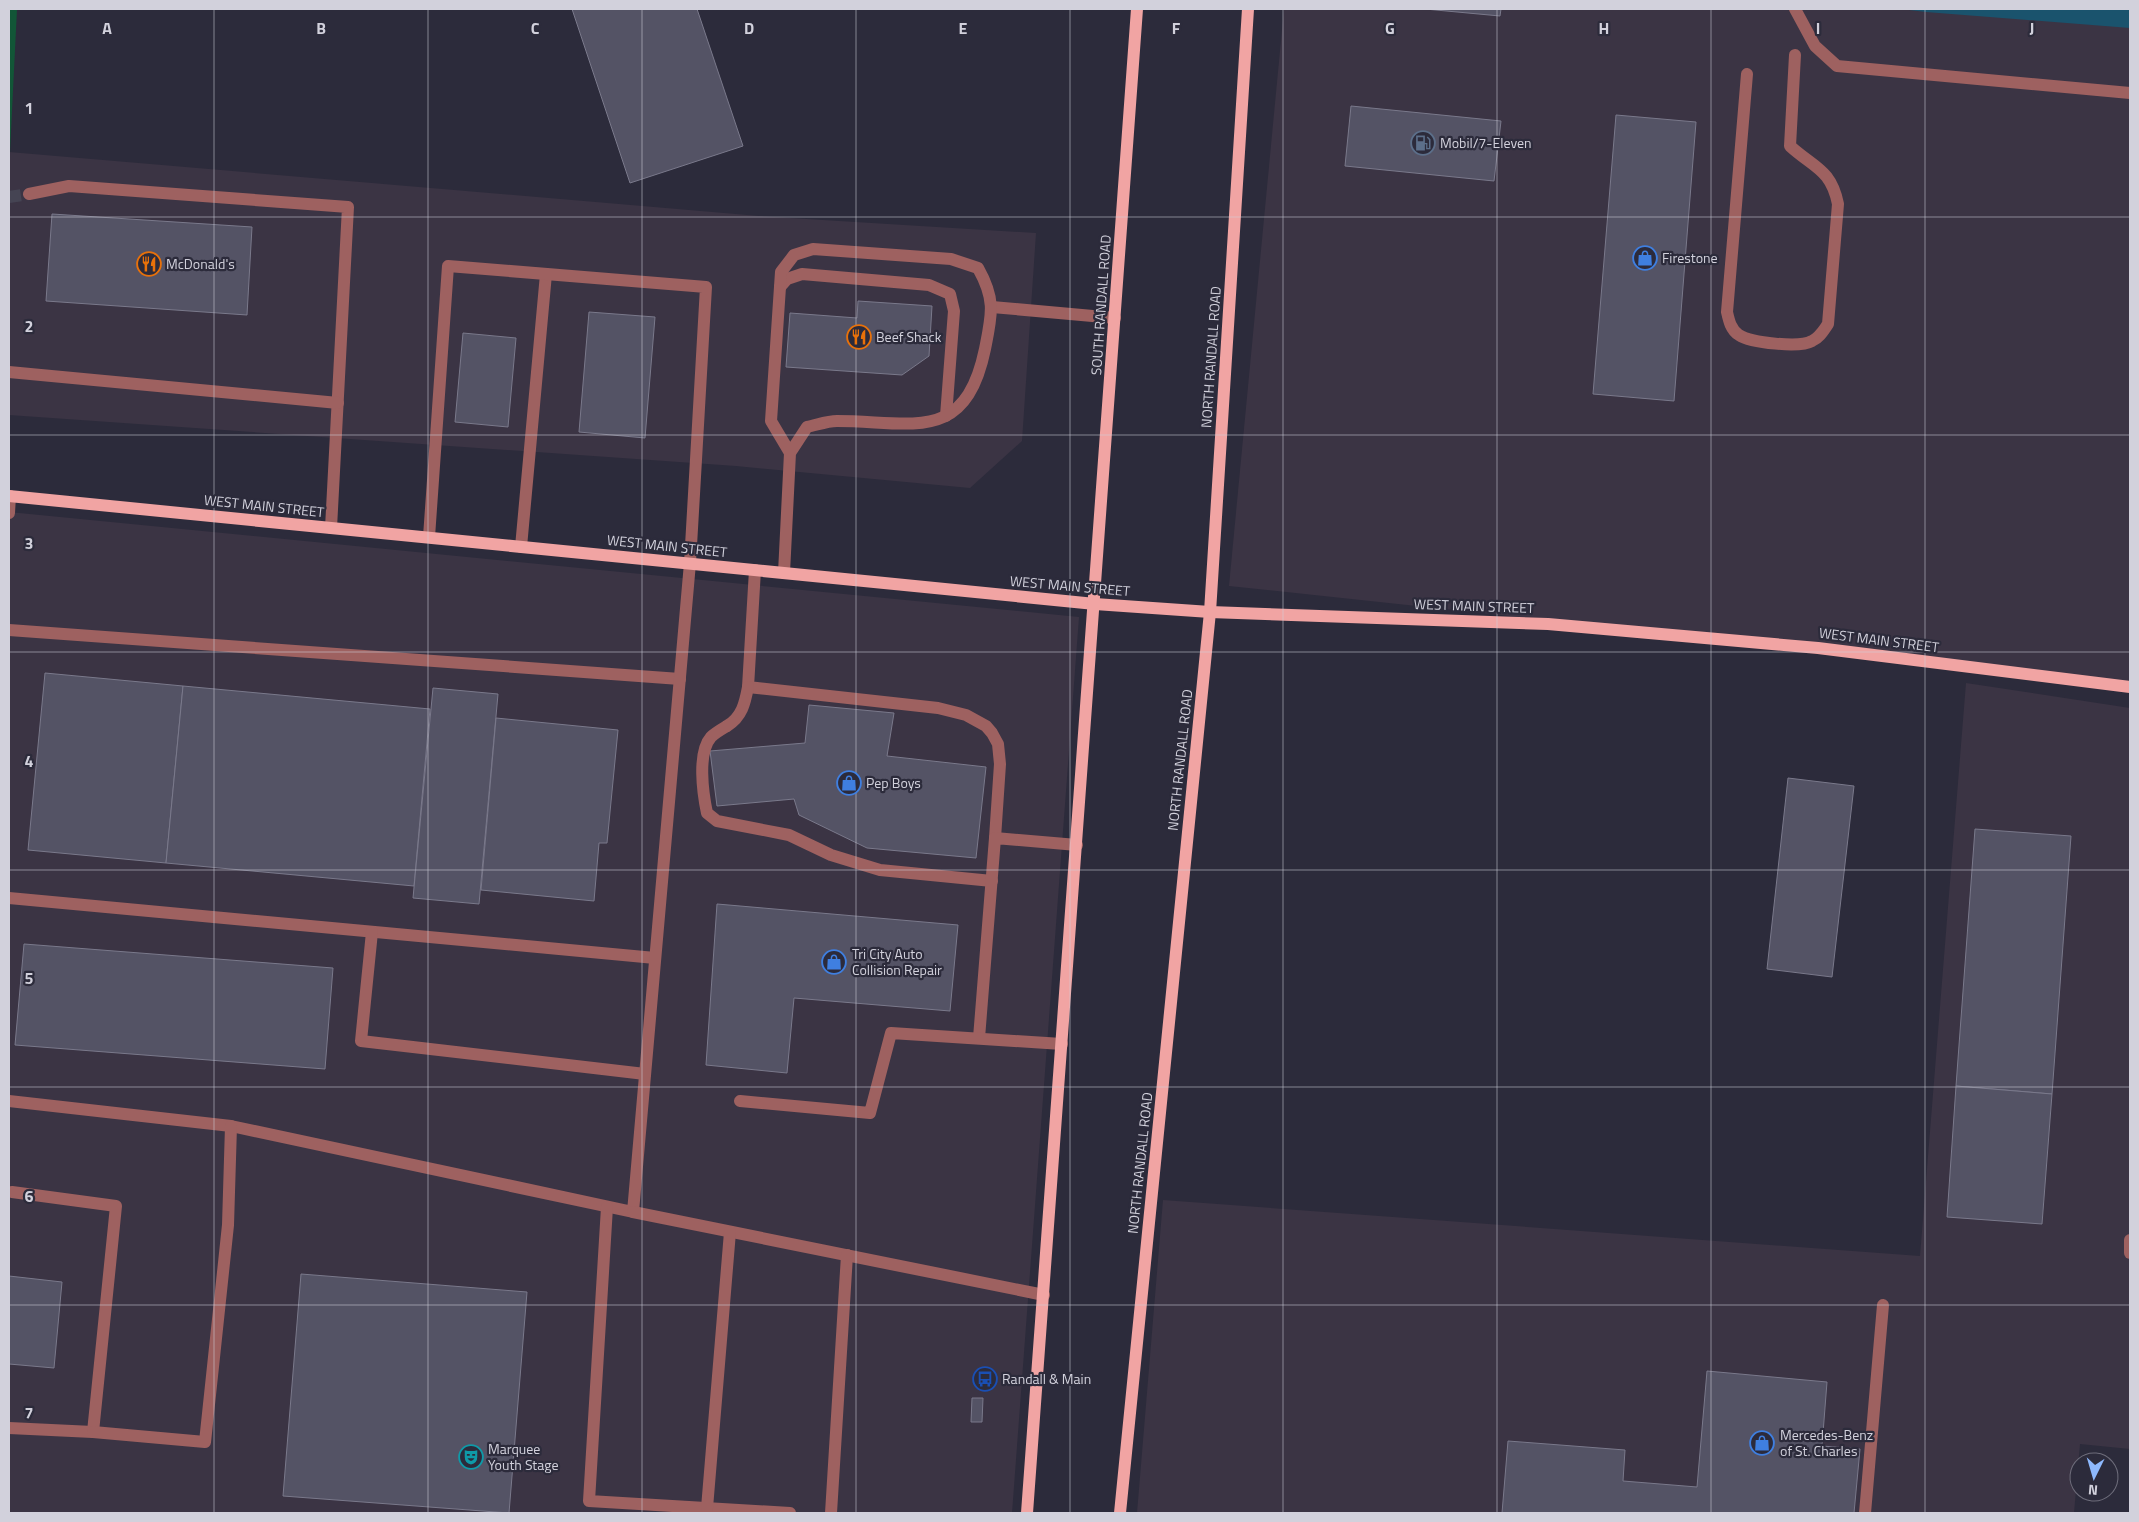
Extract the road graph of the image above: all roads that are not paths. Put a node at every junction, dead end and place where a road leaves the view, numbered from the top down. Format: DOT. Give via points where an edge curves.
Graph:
graph roads {
  1 [pos="1137,9"];
  2 [pos="1248,9"];
  3 [pos="1795,9"];
  4 [pos="1795,55"];
  5 [pos="1747,74"];
  6 [pos="2130,93"];
  7 [pos="29,194"];
  8 [pos="546,274"];
  9 [pos="780,287"];
  10 [pos="992,307"];
  11 [pos="1115,318"];
  12 [pos="9,372"];
  13 [pos="338,402"];
  14 [pos="946,416"];
  15 [pos="790,453"];
  16 [pos="10,496"];
  17 [pos="9,513"];
  18 [pos="331,528"];
  19 [pos="429,538"];
  20 [pos="521,547"];
  21 [pos="690,563"];
  22 [pos="755,570"];
  23 [pos="784,573"];
  24 [pos="1095,604"];
  25 [pos="1210,612"];
  26 [pos="9,630"];
  27 [pos="680,679"];
  28 [pos="748,687"];
  29 [pos="2130,687"];
  30 [pos="995,838"];
  31 [pos="1077,845"];
  32 [pos="992,881"];
  33 [pos="9,898"];
  34 [pos="372,932"];
  35 [pos="655,958"];
  36 [pos="979,1038"];
  37 [pos="1062,1044"];
  38 [pos="645,1074"];
  39 [pos="9,1101"];
  40 [pos="740,1101"];
  41 [pos="231,1126"];
  42 [pos="12,1192"];
  43 [pos="607,1207"];
  44 [pos="633,1212"];
  45 [pos="730,1232"];
  46 [pos="2130,1240"];
  47 [pos="2130,1253"];
  48 [pos="847,1255"];
  49 [pos="1044,1295"];
  50 [pos="1883,1305"];
  51 [pos="9,1428"];
  52 [pos="93,1432"];
  53 [pos="708,1508"];
  54 [pos="790,1513"];
  55 [pos="831,1513"];
  56 [pos="1028,1513"];
  57 [pos="1120,1513"];
  58 [pos="1865,1513"];
  1 -- 11 [label="main road, SOUTH RANDALL ROAD"];
  2 -- 25 [label="main road, NORTH RANDALL ROAD"];
  3 -- 6 [label="street" via="1815,46 1837,66"];
  4 -- 5 [label="street" via="1790,146 1828,177 1834,186 1838,204 1828,324 1811,342 1794,344 1751,340 1739,335 1728,319"];
  7 -- 13 [label="street" via="69,186 348,207"];
  8 -- 19 [label="street" via="448,266"];
  8 -- 20 [label="street"];
  8 -- 21 [label="street" via="706,286"];
  9 -- 10 [label="street" via="781,272 794,255 813,249 951,259 978,268"];
  9 -- 14 [label="street" via="787,279 802,274 929,285 950,294 954,311"];
  9 -- 15 [label="street" via="771,421"];
  10 -- 11 [label="street"];
  10 -- 14 [label="street" via="978,378 964,402"];
  11 -- 24 [label="main road, SOUTH RANDALL ROAD"];
  12 -- 13 [label="street"];
  13 -- 18 [label="street"];
  14 -- 15 [label="street" via="919,425 835,421 807,427"];
  15 -- 23 [label="street"];
  16 -- 17 [label="street"];
  16 -- 18 [label="main road, WEST MAIN STREET"];
  18 -- 19 [label="main road, WEST MAIN STREET"];
  19 -- 20 [label="main road, WEST MAIN STREET"];
  20 -- 21 [label="main road, WEST MAIN STREET"];
  21 -- 22 [label="main road, WEST MAIN STREET"];
  21 -- 27 [label="street"];
  22 -- 23 [label="main road, WEST MAIN STREET"];
  22 -- 28 [label="street"];
  23 -- 24 [label="main road, WEST MAIN STREET"];
  24 -- 25 [label="main road, WEST MAIN STREET"];
  24 -- 31 [label="main road"];
  25 -- 29 [label="main road, WEST MAIN STREET" via="1557,625 1818,648"];
  25 -- 57 [label="main road, NORTH RANDALL ROAD"];
  26 -- 27 [label="street"];
  27 -- 35 [label="street"];
  28 -- 30 [label="street" via="938,708 966,714 986,726 1000,752"];
  28 -- 32 [label="street" via="744,708 732,724 712,736 706,746 704,799 707,813 717,821 789,835 831,855 880,870"];
  30 -- 31 [label="street"];
  30 -- 32 [label="street"];
  31 -- 37 [label="main road"];
  32 -- 36 [label="street"];
  33 -- 34 [label="street"];
  34 -- 35 [label="street"];
  34 -- 38 [label="street" via="362,1041"];
  35 -- 38 [label="street"];
  36 -- 37 [label="street"];
  36 -- 40 [label="street" via="891,1032 870,1113"];
  37 -- 49 [label="main road"];
  38 -- 44 [label="street"];
  39 -- 41 [label="street"];
  41 -- 43 [label="street"];
  41 -- 52 [label="street" via="228,1225 206,1442"];
  42 -- 52 [label="street" via="116,1206"];
  43 -- 44 [label="street"];
  43 -- 53 [label="street" via="589,1501"];
  44 -- 45 [label="street"];
  45 -- 48 [label="street"];
  45 -- 53 [label="street"];
  46 -- 47 [label="street"];
  48 -- 49 [label="street"];
  48 -- 55 [label="street"];
  49 -- 56 [label="main road"];
  50 -- 58 [label="street"];
  51 -- 52 [label="street"];
  53 -- 54 [label="street"];
}
